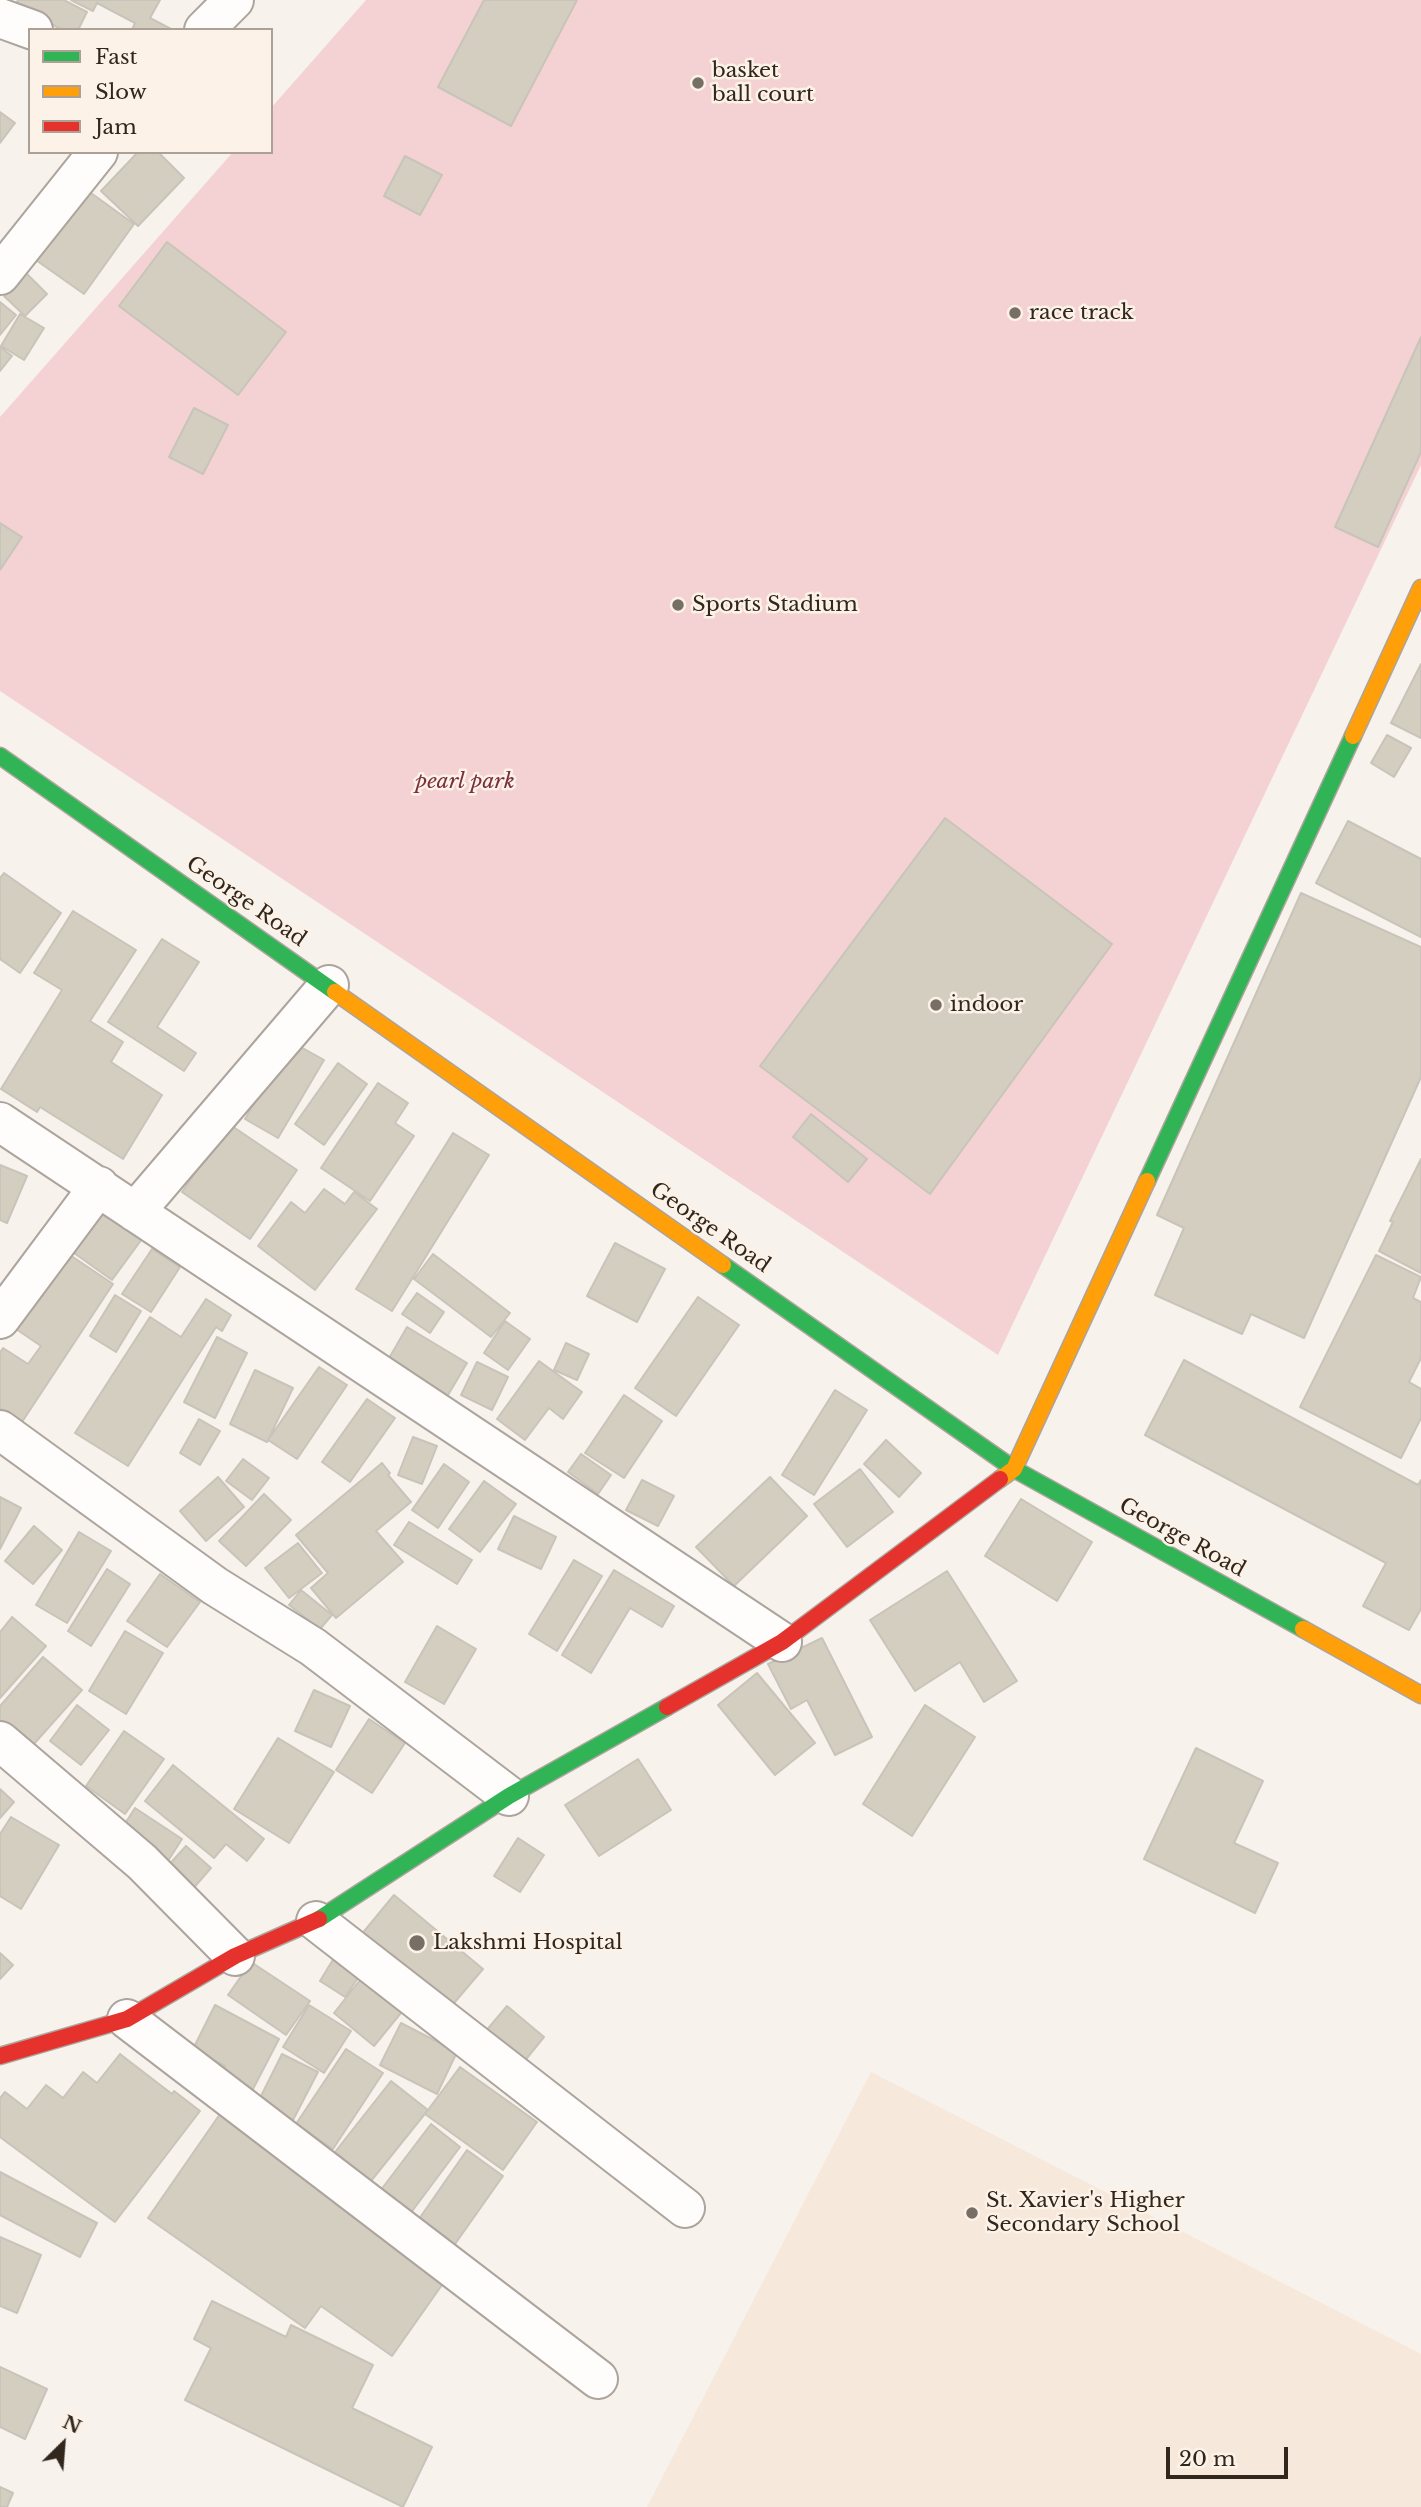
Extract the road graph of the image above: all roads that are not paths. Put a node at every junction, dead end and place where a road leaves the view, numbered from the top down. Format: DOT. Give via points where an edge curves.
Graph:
graph roads {
  1 [pos="234,0"];
  2 [pos="0,18"];
  3 [pos="28,28"];
  4 [pos="206,28"];
  5 [pos="96,154"];
  6 [pos="0,275"];
  7 [pos="1417,606"];
  8 [pos="0,756"];
  9 [pos="329,985"];
  10 [pos="0,1122"];
  11 [pos="99,1186"];
  12 [pos="135,1212"];
  13 [pos="0,1319"];
  14 [pos="0,1430"];
  15 [pos="1014,1469"];
  16 [pos="782,1642"];
  17 [pos="1421,1695"];
  18 [pos="0,1741"];
  19 [pos="509,1796"];
  20 [pos="316,1921"];
  21 [pos="234,1956"];
  22 [pos="127,2019"];
  23 [pos="5,2048"];
  24 [pos="685,2208"];
  25 [pos="598,2379"];
  1 -- 4 [label="street"];
  2 -- 3 [label="street"];
  5 -- 6 [label="street"];
  7 -- 15 [label="main road"];
  8 -- 9 [label="main road, George Road"];
  9 -- 12 [label="street"];
  9 -- 15 [label="main road, George Road"];
  10 -- 11 [label="street"];
  11 -- 12 [label="street"];
  11 -- 13 [label="street"];
  12 -- 16 [label="street"];
  14 -- 19 [label="street" via="215,1586 313,1647"];
  15 -- 16 [label="main road"];
  15 -- 17 [label="main road, George Road"];
  16 -- 19 [label="main road"];
  18 -- 21 [label="street" via="142,1863"];
  19 -- 20 [label="main road"];
  20 -- 21 [label="main road"];
  20 -- 24 [label="street"];
  21 -- 22 [label="main road"];
  22 -- 23 [label="main road"];
  22 -- 25 [label="street"];
}
